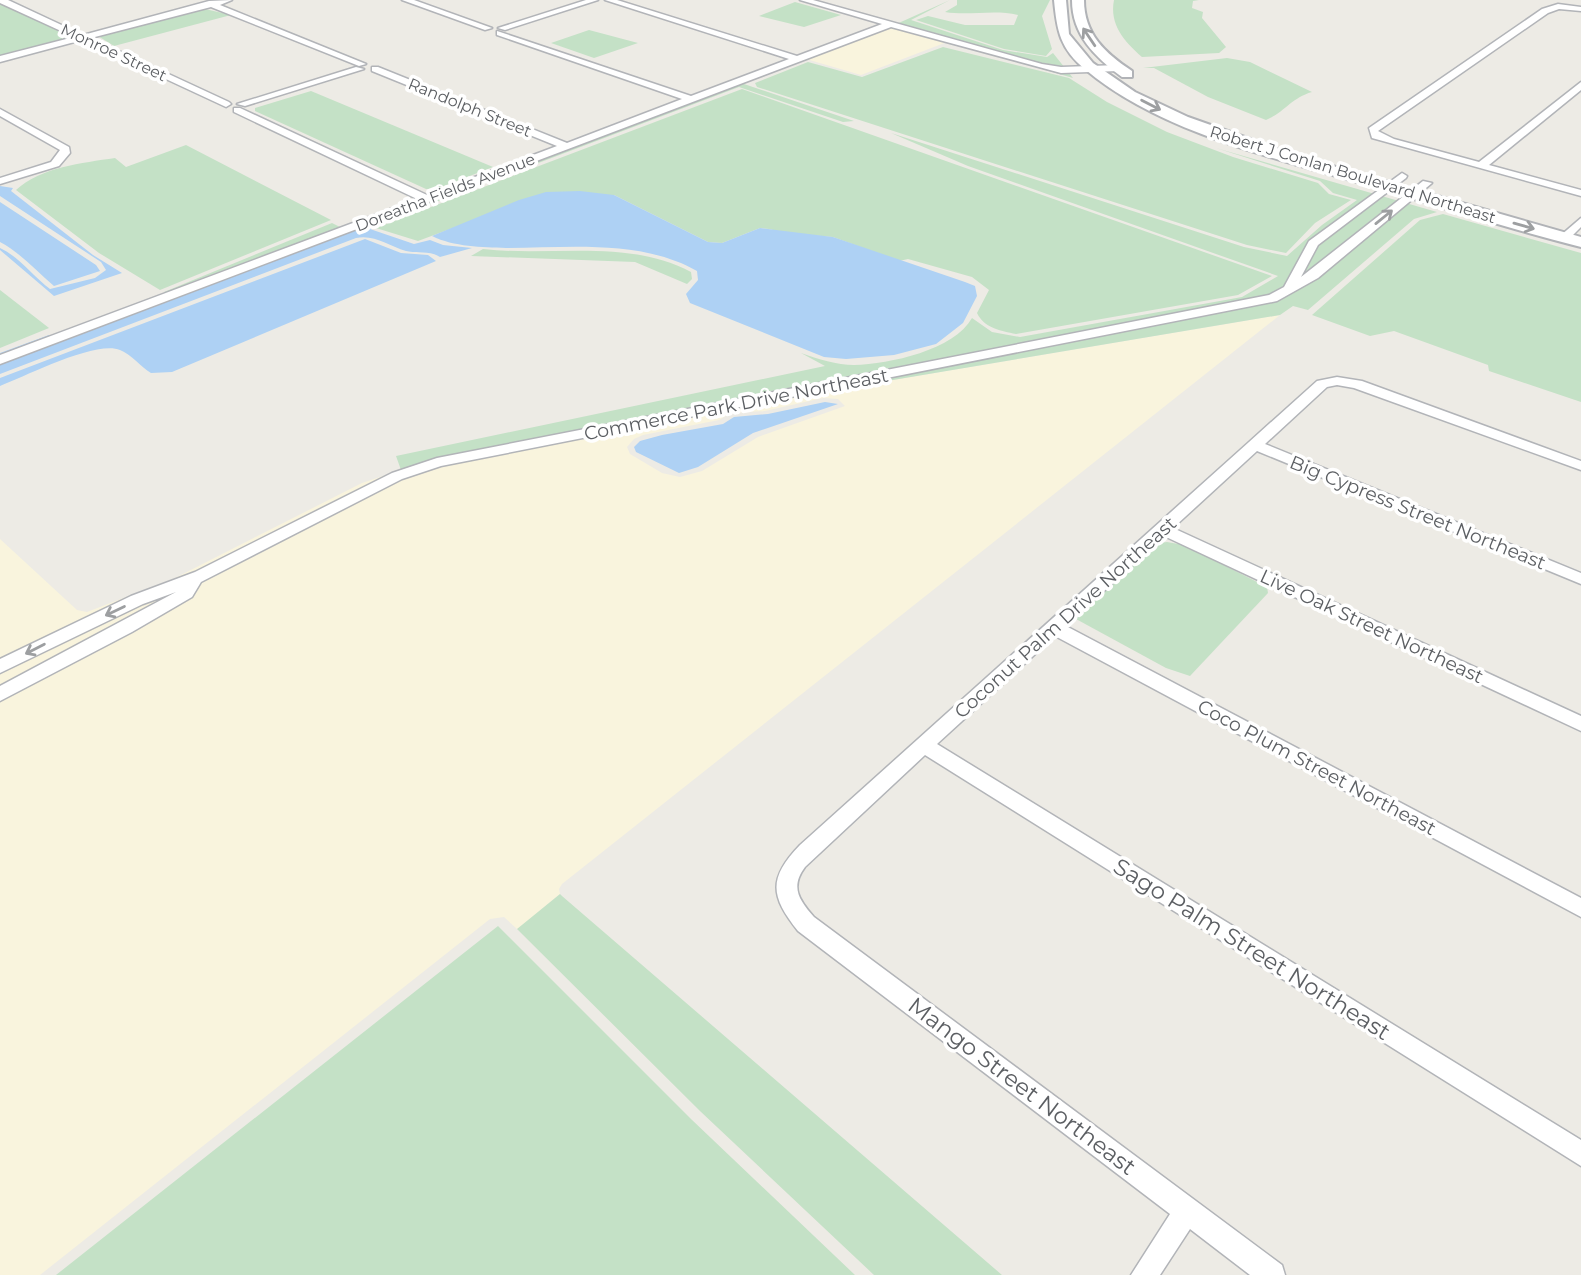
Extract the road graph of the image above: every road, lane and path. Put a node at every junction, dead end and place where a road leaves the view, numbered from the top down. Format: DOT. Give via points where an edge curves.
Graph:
graph roads {
  1 [pos="1,0"];
  2 [pos="202,0"];
  3 [pos="228,0"];
  4 [pos="406,0"];
  5 [pos="594,0"];
  6 [pos="609,0"];
  7 [pos="804,0"];
  8 [pos="1060,0"];
  9 [pos="1078,0"];
  10 [pos="212,4"];
  11 [pos="1581,9"];
  12 [pos="890,24"];
  13 [pos="501,30"];
  14 [pos="83,38"];
  15 [pos="1078,56"];
  16 [pos="798,59"];
  17 [pos="0,60"];
  18 [pos="360,66"];
  19 [pos="1119,68"];
  20 [pos="1066,69"];
  21 [pos="1093,69"];
  22 [pos="1581,85"];
  23 [pos="691,99"];
  24 [pos="240,107"];
  25 [pos="0,112"];
  26 [pos="566,146"];
  27 [pos="1481,166"];
  28 [pos="1402,176"];
  29 [pos="0,181"];
  30 [pos="1427,183"];
  31 [pos="1387,187"];
  32 [pos="1581,193"];
  33 [pos="1413,194"];
  34 [pos="426,198"];
  35 [pos="1490,200"];
  36 [pos="1540,215"];
  37 [pos="1580,224"];
  38 [pos="1328,231"];
  39 [pos="1564,237"];
  40 [pos="1357,239"];
  41 [pos="1581,242"];
  42 [pos="1290,287"];
  43 [pos="0,359"];
  44 [pos="1254,445"];
  45 [pos="1581,466"];
  46 [pos="1163,529"];
  47 [pos="201,576"];
  48 [pos="1581,579"];
  49 [pos="1053,627"];
  50 [pos="79,640"];
  51 [pos="0,667"];
  52 [pos="0,688"];
  53 [pos="0,694"];
  54 [pos="1581,724"];
  55 [pos="923,745"];
  56 [pos="784,888"];
  57 [pos="1581,908"];
  58 [pos="1581,1154"];
  59 [pos="1187,1211"];
  60 [pos="1144,1275"];
  61 [pos="1272,1275"];
  1 -- 14 [label="street, Monroe Street"];
  2 -- 10 [label="street"];
  3 -- 10 [label="street"];
  4 -- 13 [label="street" via="488,28 484,32"];
  5 -- 6 [label="street"];
  5 -- 13 [label="street"];
  6 -- 16 [label="street"];
  7 -- 12 [label="street"];
  8 -- 15 [label="main road, Robert J Conlan Boulevard Northeast" via="1060,29"];
  19 -- 9 [label="main road, Robert J Conlan Boulevard Northeast, one-way" via="1083,30"];
  10 -- 14 [label="street"];
  10 -- 18 [label="street"];
  11 -- 27 [label="street" via="1551,8 1374,128 1381,138"];
  12 -- 16 [label="street, Doreatha Fields Avenue"];
  12 -- 20 [label="street"];
  13 -- 23 [label="street"];
  14 -- 17 [label="street"];
  14 -- 24 [label="street, Monroe Street" via="226,104 220,110"];
  15 -- 20 [label="main road" via="1077,63"];
  15 -- 21 [label="main road, Robert J Conlan Boulevard Northeast"];
  16 -- 23 [label="street, Doreatha Fields Avenue"];
  18 -- 24 [label="street"];
  18 -- 26 [label="street, Randolph Street" via="379,64 375,69"];
  19 -- 21 [label="street"];
  19 -- 28 [label="main road, Robert J Conlan Boulevard Northeast" via="1156,91 1222,121"];
  20 -- 21 [label="street"];
  21 -- 31 [label="main road, Robert J Conlan Boulevard Northeast, one-way" via="1137,98 1203,129"];
  22 -- 27 [label="street"];
  23 -- 26 [label="street, Doreatha Fields Avenue"];
  24 -- 34 [label="street"];
  25 -- 29 [label="street" via="65,149 55,164"];
  26 -- 34 [label="street, Doreatha Fields Avenue"];
  27 -- 32 [label="street"];
  28 -- 30 [label="main road, Robert J Conlan Boulevard Northeast"];
  28 -- 31 [label="street"];
  30 -- 33 [label="street, Commerce Park Drive Northeast"];
  30 -- 35 [label="main road, Robert J Conlan Boulevard Northeast"];
  31 -- 33 [label="main road, Robert J Conlan Boulevard Northeast"];
  31 -- 38 [label="street"];
  33 -- 39 [label="main road, Robert J Conlan Boulevard Northeast, one-way"];
  40 -- 33 [label="street, Commerce Park Drive Northeast, one-way"];
  34 -- 43 [label="street, Doreatha Fields Avenue"];
  36 -- 37 [label="main road"];
  37 -- 39 [label="street"];
  38 -- 40 [label="street"];
  38 -- 42 [label="street" via="1305,253"];
  39 -- 41 [label="main road, Robert J Conlan Boulevard Northeast"];
  40 -- 42 [label="street, Commerce Park Drive Northeast" via="1314,275"];
  42 -- 47 [label="street, Commerce Park Drive Northeast" via="1273,298 1223,310 460,455 397,476"];
  44 -- 45 [label="street, Coconut Palm Drive Northeast" via="1322,384 1345,382"];
  44 -- 46 [label="street, Coconut Palm Drive Northeast"];
  44 -- 48 [label="street, Big Cypress Street Northeast"];
  46 -- 49 [label="street, Coconut Palm Drive Northeast"];
  46 -- 54 [label="street, Live Oak Street Northeast"];
  47 -- 50 [label="street, Commerce Park Drive Northeast, one-way" via="137,600"];
  47 -- 50 [label="street, Commerce Park Drive Northeast" via="186,593 140,620"];
  49 -- 55 [label="street, Coconut Palm Drive Northeast"];
  49 -- 57 [label="street, Coco Plum Street Northeast"];
  50 -- 51 [label="street, Commerce Park Drive Northeast, one-way"];
  50 -- 52 [label="street" via="63,654"];
  50 -- 53 [label="street, Commerce Park Drive Northeast"];
  55 -- 56 [label="street, Coconut Palm Drive Northeast" via="794,863"];
  55 -- 58 [label="street, Sago Palm Street Northeast"];
  56 -- 59 [label="street, Mango Street Northeast" via="788,902 807,924"];
  59 -- 60 [label="street"];
  59 -- 61 [label="street, Mango Street Northeast"];
}
